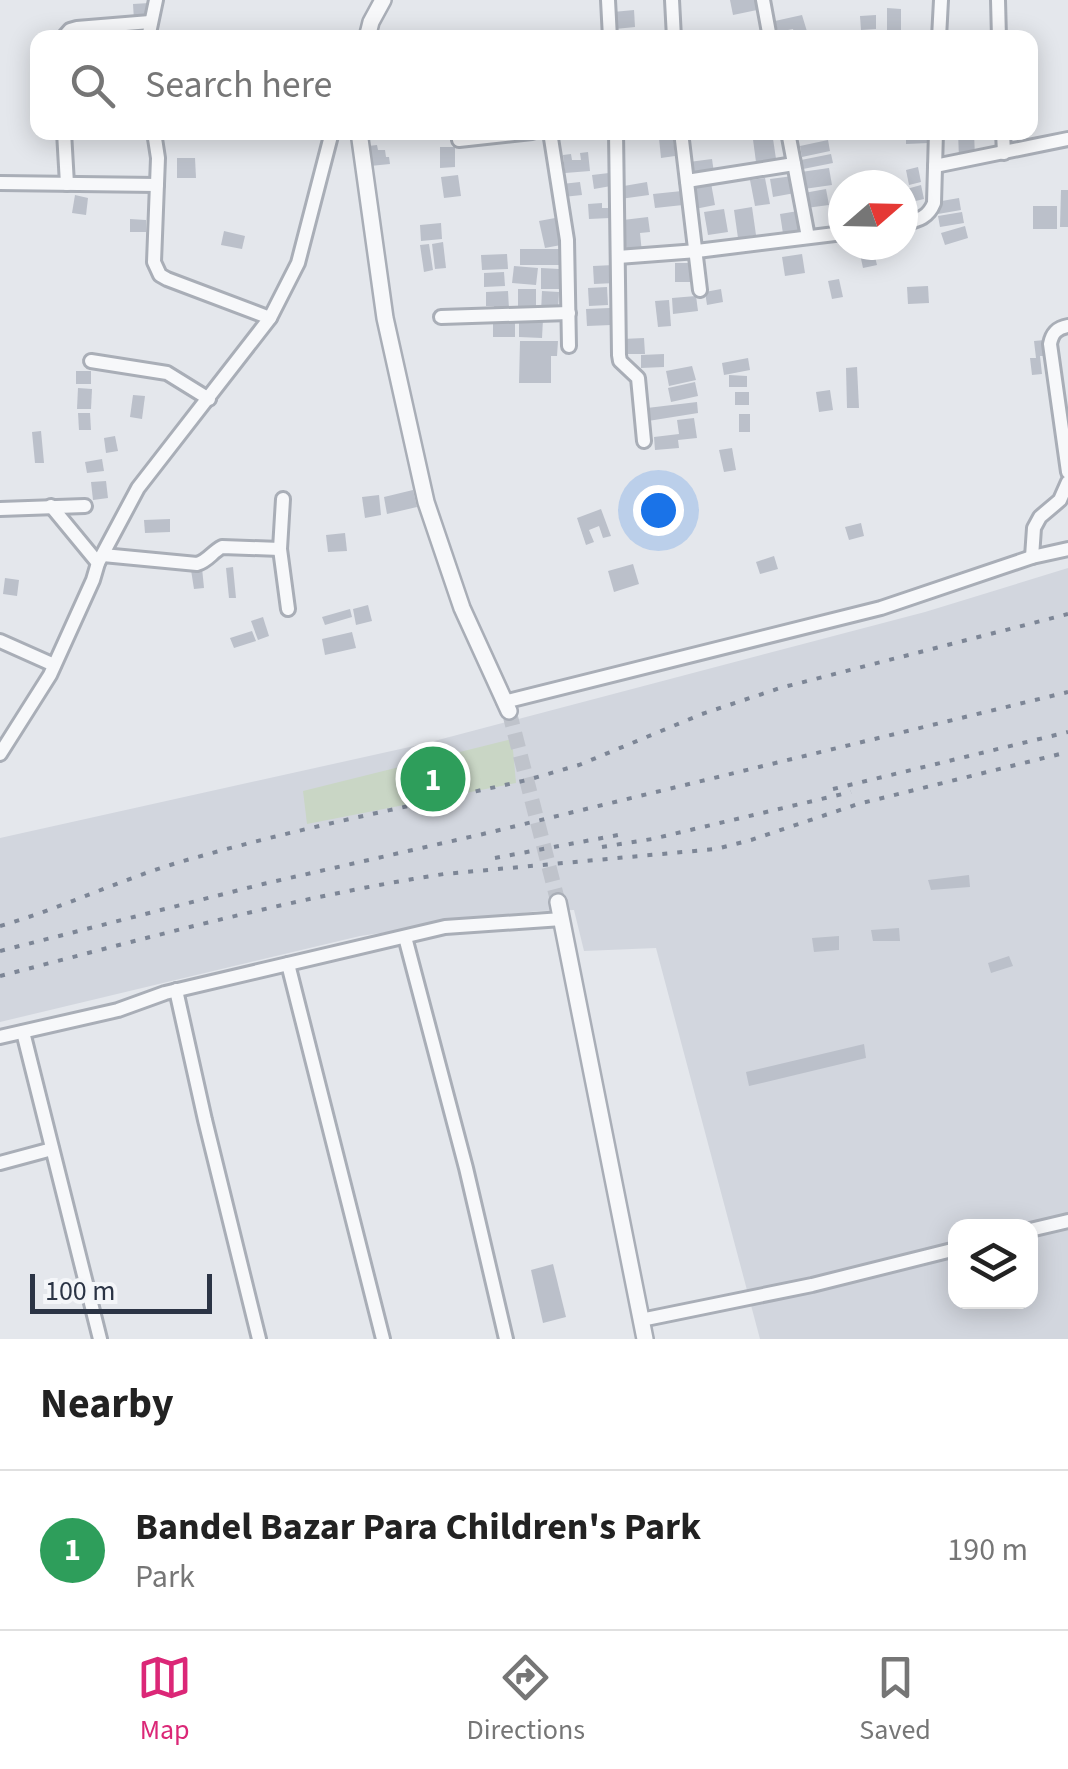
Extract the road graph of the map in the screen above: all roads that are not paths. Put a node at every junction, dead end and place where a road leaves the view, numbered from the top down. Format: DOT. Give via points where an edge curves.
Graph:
graph roads {
  1 [pos="156,0"];
  2 [pos="382,0"];
  3 [pos="608,0"];
  4 [pos="672,0"];
  5 [pos="763,0"];
  6 [pos="941,0"];
  7 [pos="998,0"];
  8 [pos="150,22"];
  9 [pos="70,30"];
  10 [pos="149,30"];
  11 [pos="369,30"];
  12 [pos="610,30"];
  13 [pos="674,30"];
  14 [pos="769,30"];
  15 [pos="940,30"];
  16 [pos="999,30"];
  17 [pos="1068,139"];
  18 [pos="64,140"];
  19 [pos="155,140"];
  20 [pos="330,140"];
  21 [pos="360,140"];
  22 [pos="551,140"];
  23 [pos="616,140"];
  24 [pos="682,140"];
  25 [pos="790,140"];
  26 [pos="936,140"];
  27 [pos="1003,140"];
  28 [pos="1004,152"];
  29 [pos="794,164"];
  30 [pos="935,166"];
  31 [pos="688,181"];
  32 [pos="0,183"];
  33 [pos="67,184"];
  34 [pos="157,185"];
  35 [pos="918,221"];
  36 [pos="828,235"];
  37 [pos="808,238"];
  38 [pos="697,252"];
  39 [pos="618,257"];
  40 [pos="700,290"];
  41 [pos="568,312"];
  42 [pos="441,316"];
  43 [pos="270,318"];
  44 [pos="1068,326"];
  45 [pos="569,346"];
  46 [pos="91,361"];
  47 [pos="208,398"];
  48 [pos="644,441"];
  49 [pos="1068,472"];
  50 [pos="1068,482"];
  51 [pos="284,499"];
  52 [pos="51,506"];
  53 [pos="85,506"];
  54 [pos="0,509"];
  55 [pos="280,549"];
  56 [pos="1068,549"];
  57 [pos="1032,557"];
  58 [pos="101,559"];
  59 [pos="288,610"];
  60 [pos="0,640"];
  61 [pos="54,666"];
  62 [pos="506,706"];
  63 [pos="0,754"];
  64 [pos="558,902"];
  65 [pos="562,919"];
  66 [pos="405,937"];
  67 [pos="288,964"];
  68 [pos="176,990"];
  69 [pos="23,1032"];
  70 [pos="0,1038"];
  71 [pos="52,1150"];
  72 [pos="0,1164"];
  73 [pos="1068,1221"];
  74 [pos="1038,1228"];
  75 [pos="948,1251"];
  76 [pos="641,1320"];
  77 [pos="100,1339"];
  78 [pos="259,1339"];
  79 [pos="383,1339"];
  80 [pos="506,1339"];
  81 [pos="644,1339"];
  1 -- 8 [label="street"];
  2 -- 11 [label="street"];
  3 -- 12 [label="street"];
  4 -- 13 [label="street"];
  5 -- 14 [label="street"];
  6 -- 15 [label="street"];
  7 -- 16 [label="street"];
  8 -- 9 [label="street"];
  8 -- 10 [label="street"];
  17 -- 28 [label="street"];
  18 -- 33 [label="street"];
  19 -- 34 [label="street"];
  20 -- 43 [label="street" via="298,263"];
  21 -- 62 [label="street" via="384,318 426,502 462,608"];
  22 -- 41 [label="street" via="567,240"];
  23 -- 39 [label="street"];
  24 -- 31 [label="street"];
  25 -- 29 [label="street"];
  26 -- 30 [label="street"];
  27 -- 28 [label="street"];
  28 -- 30 [label="street"];
  29 -- 31 [label="street"];
  29 -- 37 [label="street"];
  30 -- 35 [label="street" via="934,203"];
  31 -- 38 [label="street"];
  32 -- 33 [label="street"];
  33 -- 34 [label="street"];
  34 -- 43 [label="street" via="154,262 160,275"];
  36 -- 37 [label="street"];
  37 -- 38 [label="street"];
  38 -- 39 [label="street"];
  38 -- 40 [label="street"];
  39 -- 48 [label="street" via="618,355 638,378"];
  41 -- 42 [label="street"];
  41 -- 45 [label="street"];
  43 -- 47 [label="street"];
  44 -- 49 [label="street" via="1050,344"];
  46 -- 47 [label="street" via="167,373"];
  47 -- 58 [label="street" via="138,488"];
  50 -- 57 [label="street" via="1034,528"];
  51 -- 55 [label="street"];
  52 -- 53 [label="street"];
  52 -- 54 [label="street"];
  52 -- 58 [label="street"];
  55 -- 58 [label="street" via="222,547 198,564"];
  55 -- 59 [label="street"];
  56 -- 57 [label="street"];
  57 -- 62 [label="street" via="882,608"];
  58 -- 61 [label="street"];
  60 -- 61 [label="street"];
  61 -- 63 [label="street"];
  64 -- 65 [label="street"];
  65 -- 66 [label="street" via="444,927"];
  65 -- 76 [label="street"];
  66 -- 67 [label="street"];
  66 -- 80 [label="street"];
  67 -- 68 [label="street"];
  67 -- 79 [label="street"];
  68 -- 69 [label="street"];
  68 -- 78 [label="street"];
  69 -- 70 [label="street"];
  69 -- 71 [label="street"];
  71 -- 72 [label="street"];
  71 -- 77 [label="street"];
  73 -- 74 [label="street"];
  75 -- 76 [label="street"];
  76 -- 81 [label="street"];
}
